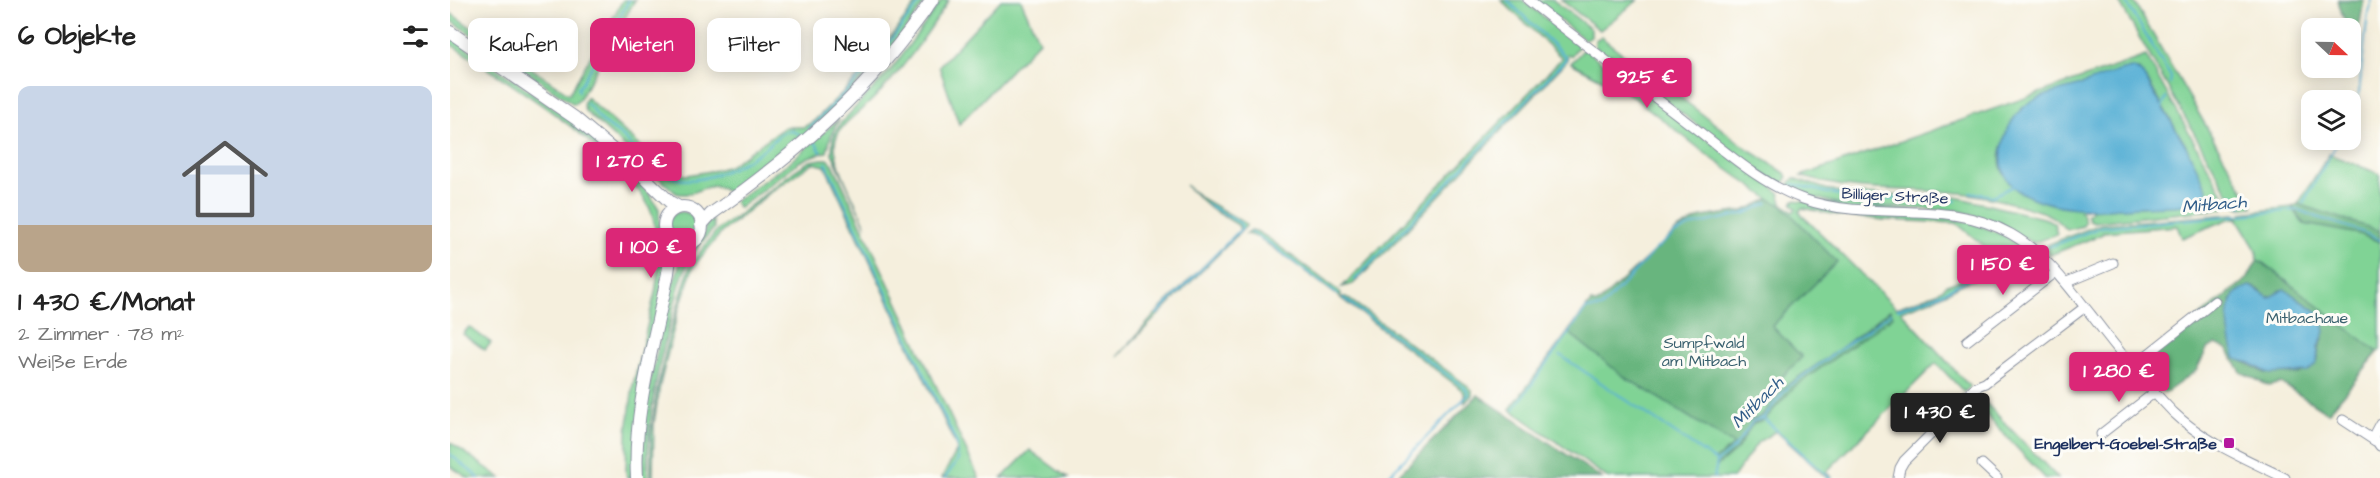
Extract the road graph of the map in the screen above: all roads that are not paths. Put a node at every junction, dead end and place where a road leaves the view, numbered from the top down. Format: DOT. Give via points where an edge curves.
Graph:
graph roads {
  1 [pos="932,0"];
  2 [pos="1528,0"];
  3 [pos="450,32"];
  4 [pos="621,157"];
  5 [pos="757,180"];
  6 [pos="680,207"];
  7 [pos="693,210"];
  8 [pos="666,218"];
  9 [pos="701,225"];
  10 [pos="670,240"];
  11 [pos="686,245"];
  12 [pos="2113,263"];
  13 [pos="2056,272"];
  14 [pos="2067,282"];
  15 [pos="2216,301"];
  16 [pos="2085,307"];
  17 [pos="659,318"];
  18 [pos="1967,340"];
  19 [pos="2133,366"];
  20 [pos="2155,392"];
  21 [pos="2343,420"];
  22 [pos="2380,423"];
  23 [pos="2101,434"];
  24 [pos="2378,443"];
  25 [pos="1982,464"];
  26 [pos="2266,469"];
  27 [pos="1995,477"];
  28 [pos="637,478"];
  29 [pos="1898,478"];
  30 [pos="2259,478"];
  31 [pos="2284,478"];
  1 -- 5 [label="main road" via="857,94"];
  2 -- 13 [label="street, Billiger Straße" via="1778,188 1802,199 1840,208 1937,212 1976,219 2021,240"];
  3 -- 4 [label="main road" via="575,118"];
  4 -- 6 [label="main road"];
  4 -- 8 [label="main road" via="657,200"];
  5 -- 7 [label="main road" via="707,207"];
  5 -- 9 [label="main road"];
  6 -- 7 [label="main road"];
  6 -- 8 [label="main road"];
  7 -- 9 [label="main road"];
  8 -- 10 [label="main road" via="664,229"];
  9 -- 11 [label="main road" via="697,238"];
  10 -- 11 [label="main road"];
  10 -- 17 [label="main road"];
  11 -- 17 [label="main road"];
  12 -- 14 [label="street"];
  13 -- 14 [label="street, Billiger Straße"];
  13 -- 18 [label="street"];
  14 -- 16 [label="street, Billiger Straße"];
  15 -- 19 [label="street"];
  16 -- 19 [label="street, Billiger Straße"];
  16 -- 29 [label="street" via="1971,391 1904,461"];
  17 -- 28 [label="main road" via="641,401"];
  19 -- 20 [label="street, Billiger Straße"];
  20 -- 23 [label="street"];
  20 -- 26 [label="street, Billiger Straße" via="2196,430"];
  21 -- 24 [label="street"];
  22 -- 24 [label="street" via="2374,432"];
  25 -- 27 [label="street"];
  26 -- 30 [label="street"];
  26 -- 31 [label="street, Billiger Straße"];
}
